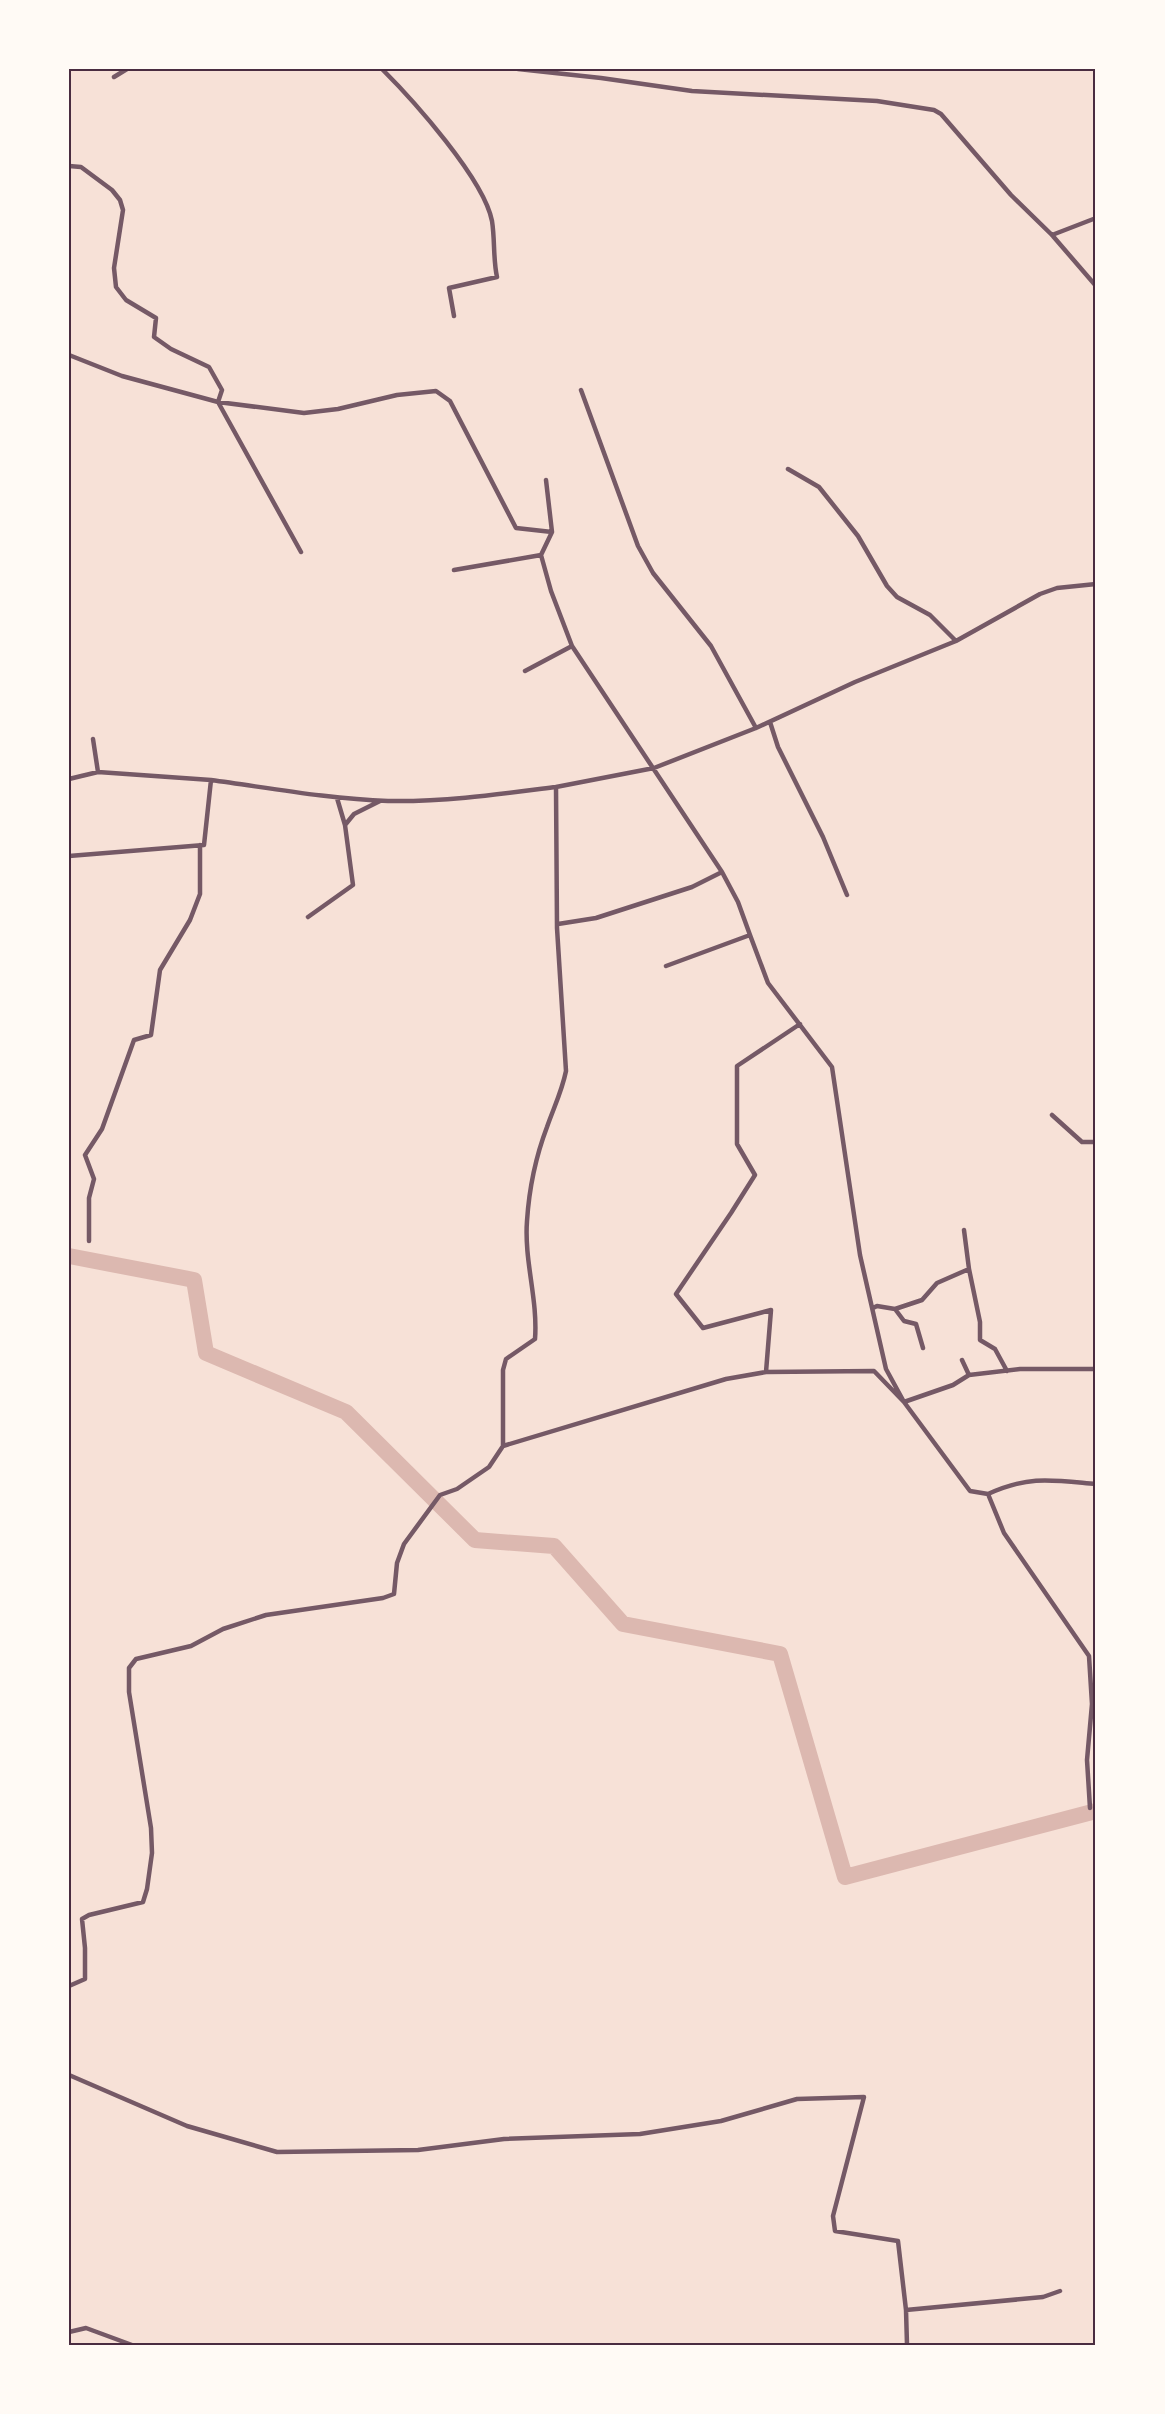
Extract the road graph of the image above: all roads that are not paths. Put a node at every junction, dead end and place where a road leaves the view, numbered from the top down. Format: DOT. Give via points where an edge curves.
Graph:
graph roads {
  1 [pos="128,69"];
  2 [pos="382,69"];
  3 [pos="518,69"];
  4 [pos="601,69"];
  5 [pos="114,77"];
  6 [pos="601,78"];
  7 [pos="69,166"];
  8 [pos="1096,218"];
  9 [pos="1052,235"];
  10 [pos="1096,286"];
  11 [pos="454,316"];
  12 [pos="69,355"];
  13 [pos="582,390"];
  14 [pos="218,402"];
  15 [pos="788,469"];
  16 [pos="546,480"];
  17 [pos="552,532"];
  18 [pos="301,552"];
  19 [pos="542,555"];
  20 [pos="454,570"];
  21 [pos="1096,584"];
  22 [pos="956,641"];
  23 [pos="572,645"];
  24 [pos="525,671"];
  25 [pos="770,722"];
  26 [pos="756,728"];
  27 [pos="93,739"];
  28 [pos="654,768"];
  29 [pos="98,772"];
  30 [pos="69,779"];
  31 [pos="211,780"];
  32 [pos="556,787"];
  33 [pos="337,798"];
  34 [pos="382,800"];
  35 [pos="345,825"];
  36 [pos="200,845"];
  37 [pos="69,856"];
  38 [pos="722,872"];
  39 [pos="847,895"];
  40 [pos="308,916"];
  41 [pos="558,924"];
  42 [pos="750,935"];
  43 [pos="666,966"];
  44 [pos="800,1023"];
  45 [pos="1052,1115"];
  46 [pos="1096,1143"];
  47 [pos="963,1230"];
  48 [pos="89,1241"];
  49 [pos="969,1269"];
  50 [pos="873,1308"];
  51 [pos="895,1309"];
  52 [pos="923,1348"];
  53 [pos="962,1360"];
  54 [pos="1096,1369"];
  55 [pos="1007,1371"];
  56 [pos="766,1372"];
  57 [pos="969,1375"];
  58 [pos="904,1402"];
  59 [pos="503,1446"];
  60 [pos="1096,1484"];
  61 [pos="988,1494"];
  62 [pos="1096,1655"];
  63 [pos="1089,1656"];
  64 [pos="1090,1808"];
  65 [pos="69,1986"];
  66 [pos="69,2075"];
  67 [pos="1060,2291"];
  68 [pos="906,2310"];
  69 [pos="69,2332"];
  70 [pos="132,2345"];
  71 [pos="907,2345"];
  1 -- 5 [label="street"];
  2 -- 11 [label="street" via="466,169 492,220 497,277 449,288"];
  3 -- 6 [label="street"];
  4 -- 6 [label="street"];
  6 -- 9 [label="street" via="692,91 877,101 934,110"];
  7 -- 14 [label="street" via="81,167 117,195 123,210 114,268 118,291 156,318 154,337 209,367 222,390"];
  8 -- 9 [label="street"];
  9 -- 10 [label="street"];
  12 -- 14 [label="street" via="122,376"];
  13 -- 26 [label="street" via="638,546 653,573 711,646"];
  14 -- 17 [label="street" via="304,413 436,391 450,401 516,528"];
  14 -- 18 [label="street"];
  15 -- 22 [label="street" via="819,487 858,536 897,597 930,615"];
  16 -- 17 [label="street"];
  17 -- 19 [label="street"];
  19 -- 20 [label="street"];
  19 -- 23 [label="street"];
  21 -- 22 [label="street" via="1040,594"];
  22 -- 25 [label="street"];
  23 -- 24 [label="street"];
  23 -- 28 [label="street"];
  25 -- 26 [label="street"];
  25 -- 39 [label="street"];
  26 -- 28 [label="street"];
  27 -- 29 [label="street"];
  28 -- 32 [label="street"];
  28 -- 38 [label="street"];
  29 -- 30 [label="street"];
  29 -- 31 [label="street"];
  31 -- 33 [label="street"];
  31 -- 36 [label="street" via="204,845"];
  32 -- 34 [label="street" via="458,799"];
  32 -- 41 [label="street"];
  33 -- 34 [label="street"];
  33 -- 35 [label="street"];
  34 -- 35 [label="street" via="354,814"];
  35 -- 40 [label="street" via="353,885"];
  36 -- 37 [label="street"];
  36 -- 48 [label="street" via="200,894 190,920 160,970 151,1035 134,1040 102,1129 85,1155 94,1179 89,1198"];
  38 -- 41 [label="street" via="692,887 596,918"];
  38 -- 42 [label="street"];
  41 -- 59 [label="street" via="566,1071 534,1170 526,1221 527,1261 537,1321 535,1339 506,1359"];
  42 -- 43 [label="street"];
  42 -- 44 [label="street" via="768,983"];
  44 -- 50 [label="street" via="832,1067 860,1255"];
  44 -- 56 [label="street" via="737,1066 737,1144 755,1174 676,1294 703,1328 771,1310"];
  45 -- 46 [label="street" via="1082,1142"];
  47 -- 49 [label="street"];
  49 -- 51 [label="street" via="937,1283 922,1300"];
  49 -- 55 [label="street" via="980,1340 995,1349"];
  50 -- 51 [label="street"];
  50 -- 58 [label="street" via="886,1369"];
  51 -- 52 [label="street" via="904,1321 916,1324"];
  53 -- 57 [label="street"];
  54 -- 55 [label="street"];
  55 -- 57 [label="street"];
  56 -- 58 [label="street" via="874,1371"];
  56 -- 59 [label="street" via="726,1379"];
  57 -- 58 [label="street"];
  58 -- 61 [label="street" via="970,1491"];
  59 -- 65 [label="street" via="489,1467 440,1495 404,1544 396,1563 393,1594 266,1615 224,1629 191,1646 135,1659 129,1668 129,1692 151,1828 147,1889 143,1902 82,1919 85,1979"];
  60 -- 61 [label="street" via="1046,1479 1013,1483"];
  61 -- 63 [label="street" via="1004,1533"];
  62 -- 63 [label="street"];
  63 -- 64 [label="street"];
  66 -- 68 [label="street" via="187,2126 277,2152 418,2150 504,2139 640,2134 722,2121 796,2099 864,2097 833,2216 835,2230 898,2241"];
  67 -- 68 [label="street" via="1043,2297"];
  68 -- 71 [label="street"];
  69 -- 70 [label="street" via="86,2328"];
}
